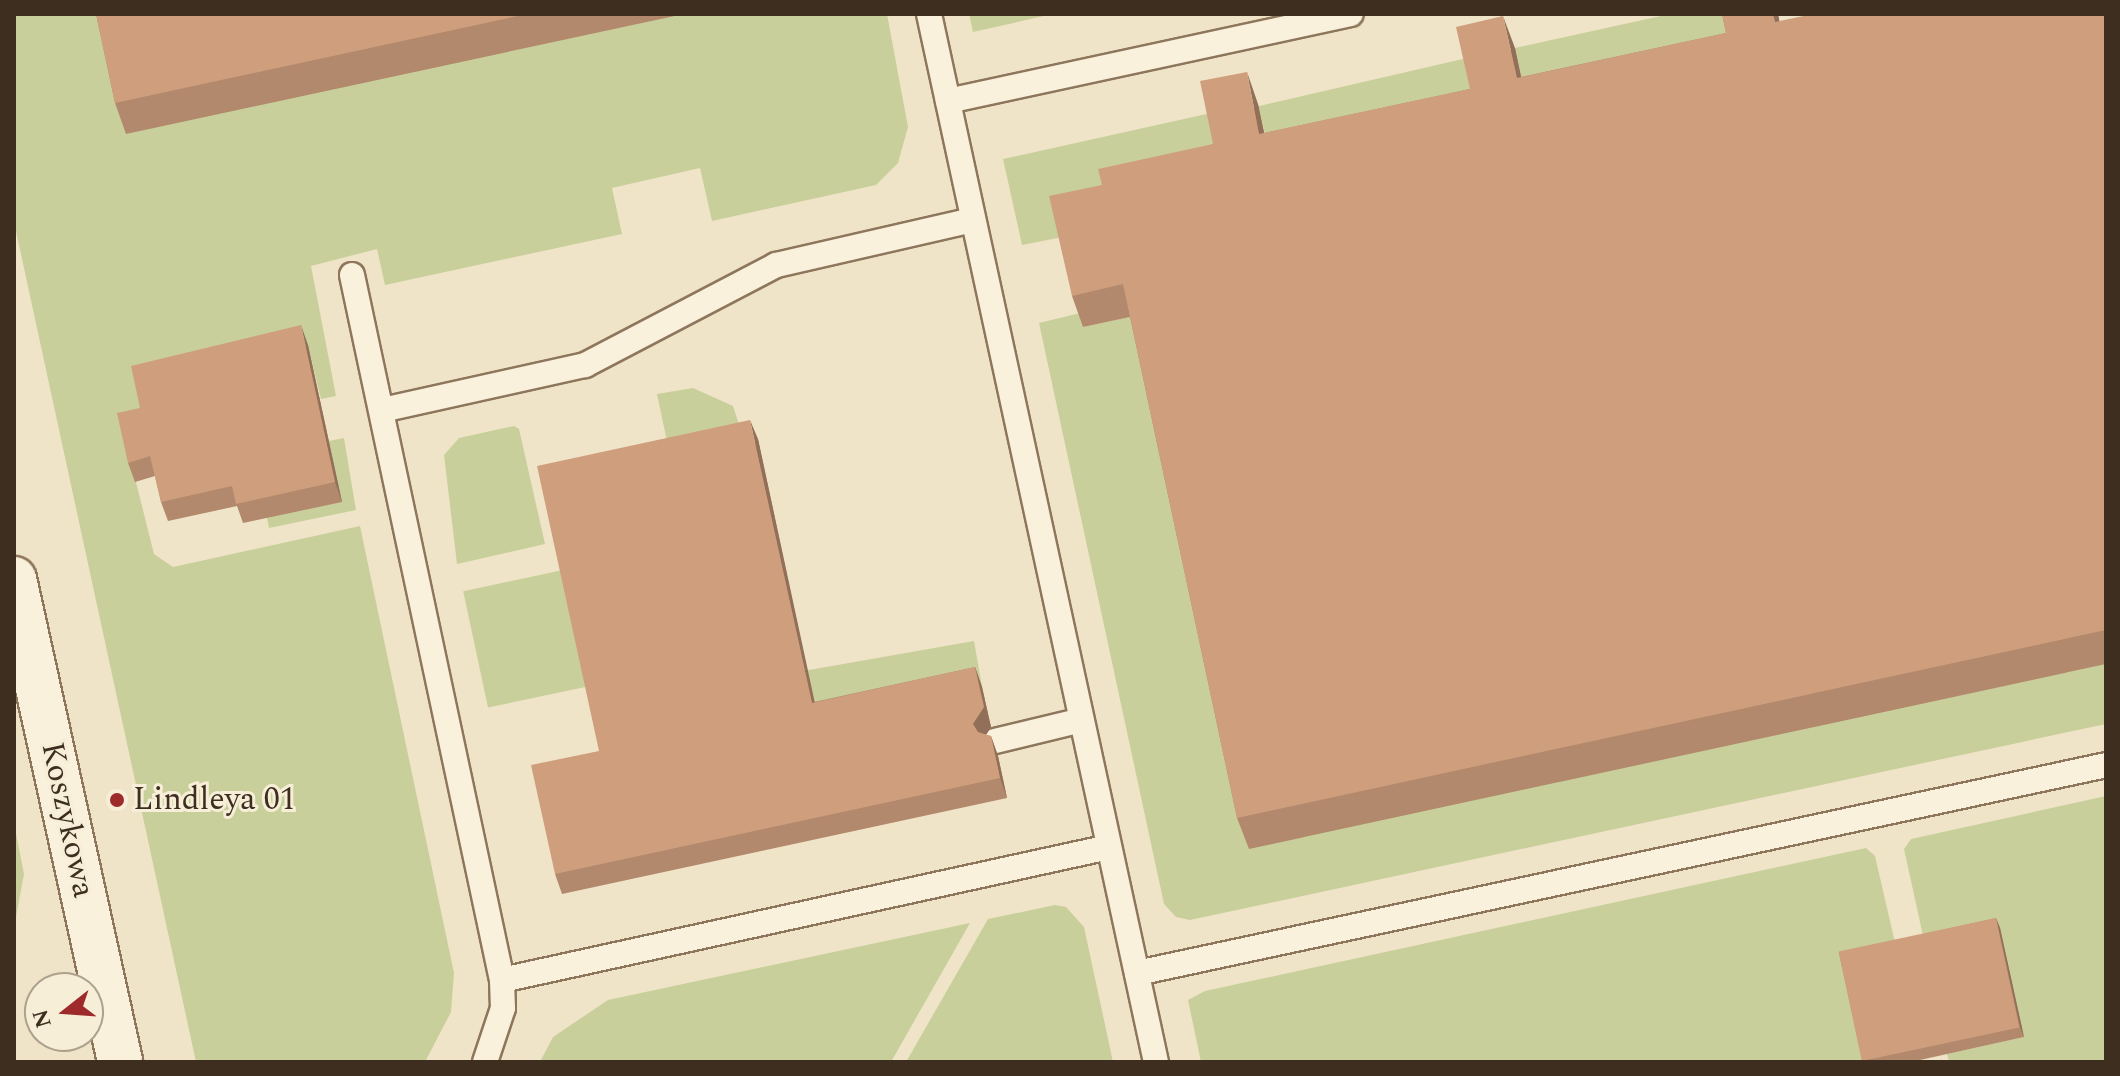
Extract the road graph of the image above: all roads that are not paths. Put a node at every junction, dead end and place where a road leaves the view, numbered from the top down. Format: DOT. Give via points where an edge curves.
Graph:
graph roads {
  1 [pos="929,14"];
  2 [pos="1351,14"];
  3 [pos="948,101"];
  4 [pos="973,220"];
  5 [pos="352,275"];
  6 [pos="382,410"];
  7 [pos="14,579"];
  8 [pos="1082,720"];
  9 [pos="995,741"];
  10 [pos="2106,765"];
  11 [pos="1109,847"];
  12 [pos="1137,973"];
  13 [pos="502,980"];
  14 [pos="120,1062"];
  15 [pos="485,1062"];
  16 [pos="1156,1062"];
  1 -- 3 [label="lane"];
  2 -- 3 [label="lane"];
  3 -- 4 [label="lane"];
  4 -- 6 [label="lane" via="776,265 585,365"];
  4 -- 8 [label="lane"];
  5 -- 6 [label="lane"];
  6 -- 13 [label="lane"];
  7 -- 14 [label="street, Koszykowa"];
  8 -- 9 [label="lane"];
  8 -- 11 [label="lane"];
  10 -- 12 [label="lane"];
  11 -- 12 [label="lane"];
  11 -- 13 [label="lane"];
  12 -- 16 [label="lane"];
  13 -- 15 [label="lane" via="503,1008"];
}
